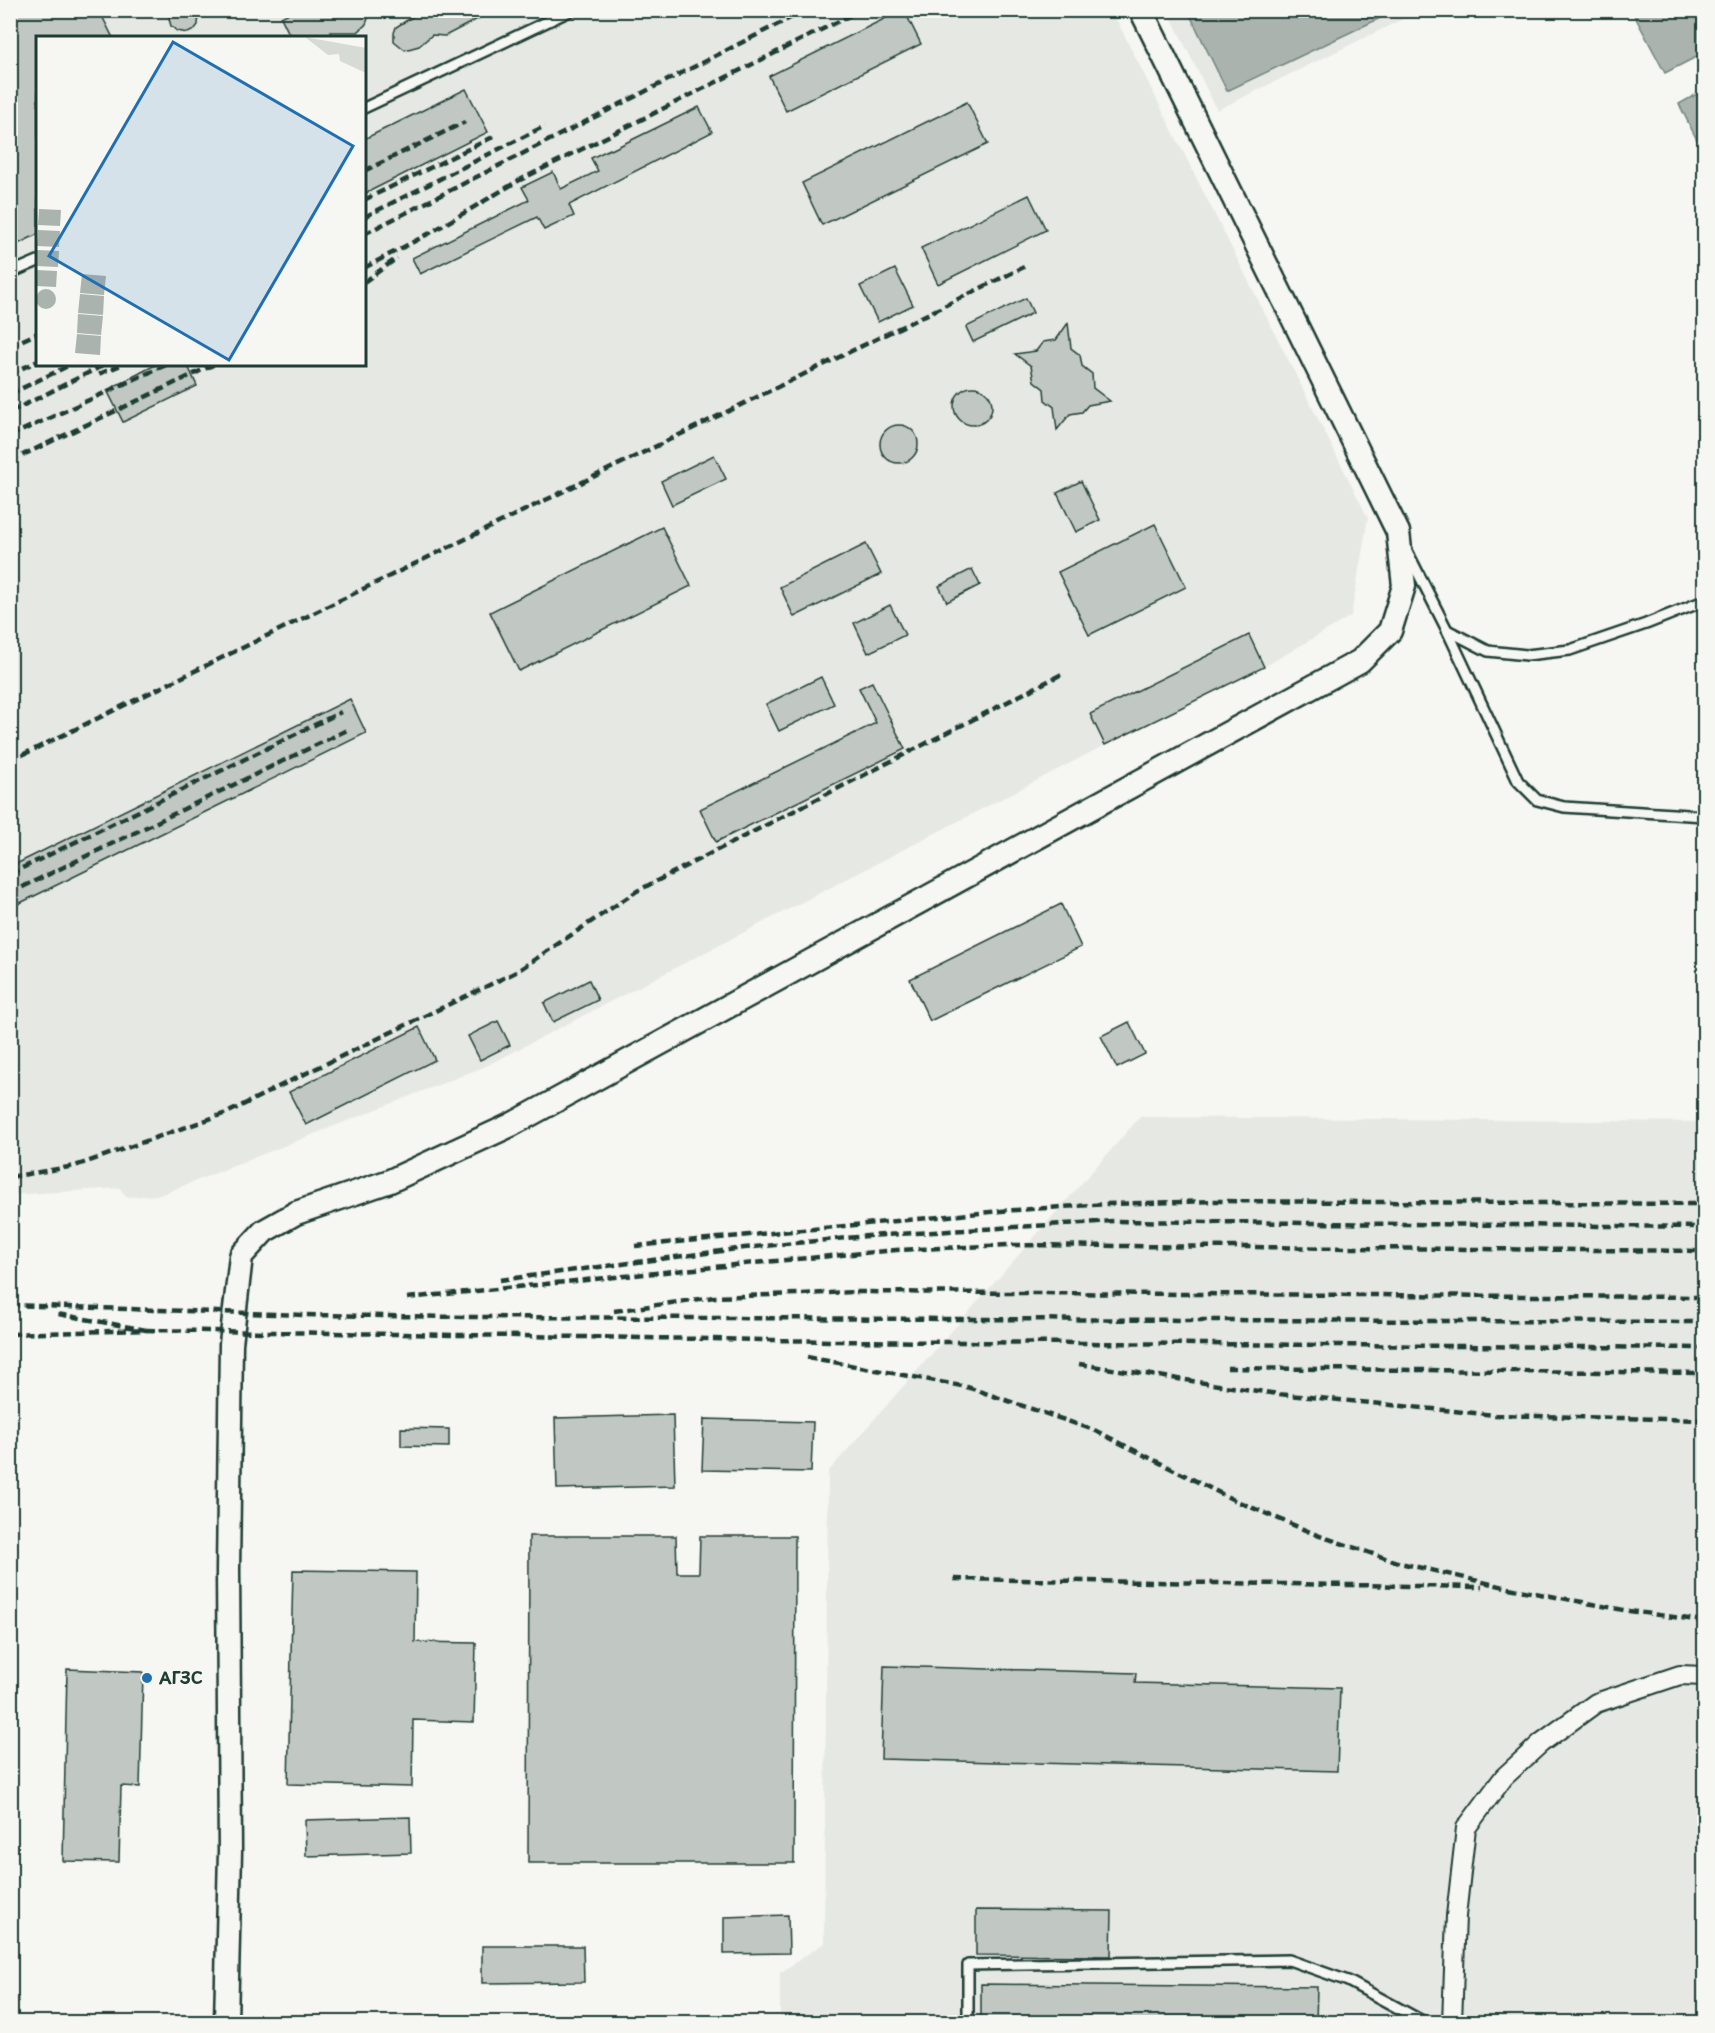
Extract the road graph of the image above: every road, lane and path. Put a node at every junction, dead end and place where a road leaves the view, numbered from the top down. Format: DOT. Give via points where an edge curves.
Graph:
graph roads {
  1 [pos="572,10"];
  2 [pos="1141,10"];
  3 [pos="366,107"];
  4 [pos="36,262"];
  5 [pos="10,273"];
  6 [pos="1398,532"];
  7 [pos="1704,601"];
  8 [pos="1447,630"];
  9 [pos="1704,816"];
  10 [pos="1704,1676"];
  11 [pos="226,2022"];
  12 [pos="968,2022"];
  13 [pos="1424,2022"];
  14 [pos="1452,2022"];
  1 -- 3 [label="lane"];
  2 -- 6 [label="street"];
  4 -- 5 [label="lane"];
  6 -- 8 [label="lane"];
  6 -- 11 [label="street" via="1404,586 1390,631 1360,661 511,1125 390,1181 296,1213 264,1231 241,1256 231,1356"];
  7 -- 8 [label="lane" via="1570,650 1527,655 1488,651"];
  8 -- 9 [label="lane" via="1518,782 1537,800 1564,807"];
  10 -- 14 [label="street" via="1680,1675 1596,1703 1541,1743 1504,1777 1466,1828 1456,1916"];
  12 -- 13 [label="lane" via="968,1965 1289,1960 1348,1981"];
}
